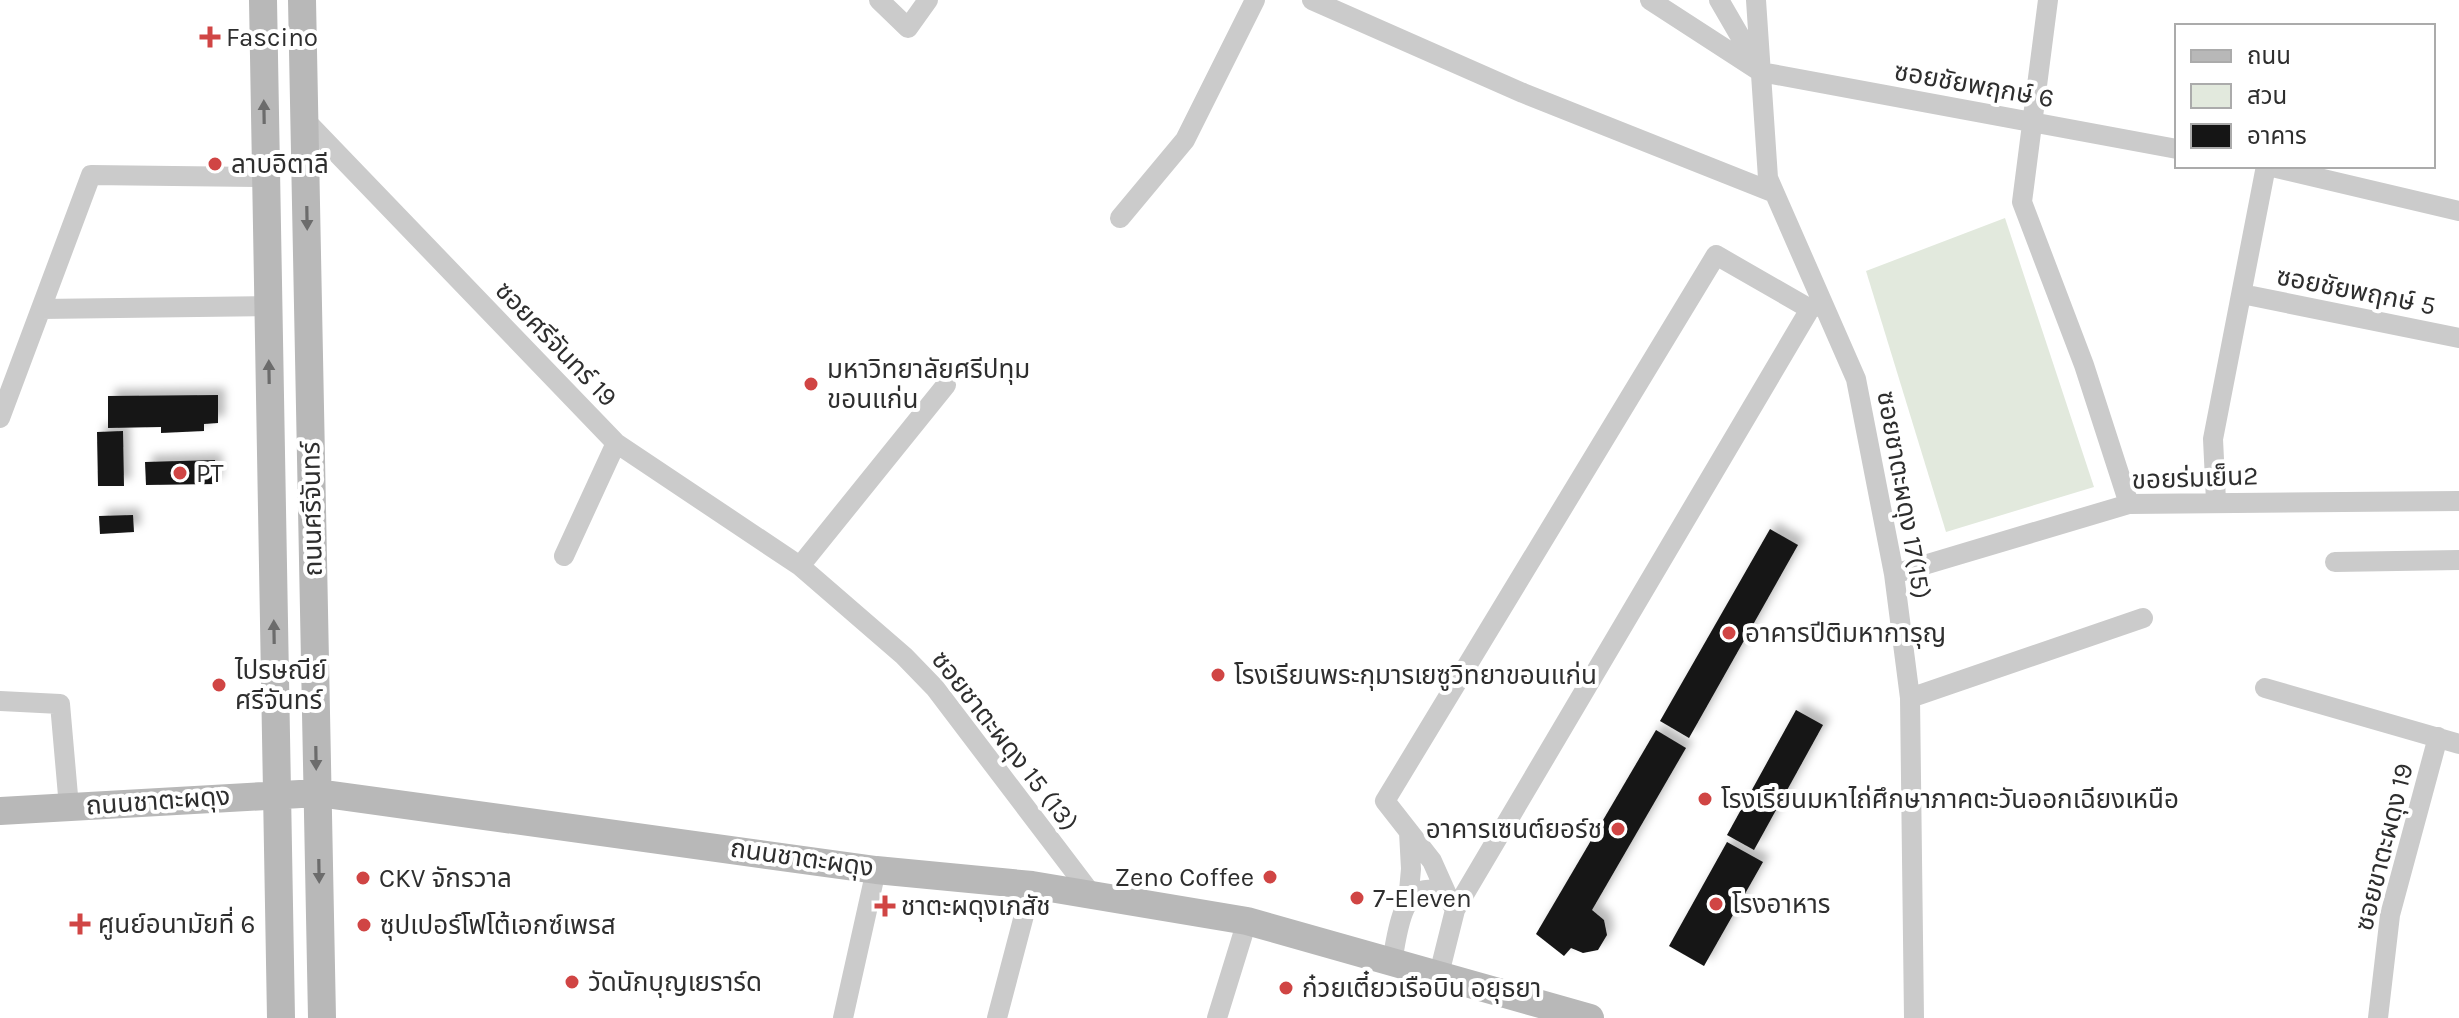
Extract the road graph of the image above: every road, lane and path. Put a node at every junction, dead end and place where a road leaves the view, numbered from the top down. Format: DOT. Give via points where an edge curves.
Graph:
graph roads {
  1 [pos="263,0"];
  2 [pos="302,0"];
  3 [pos="879,0"];
  4 [pos="928,0"];
  5 [pos="1255,0"];
  6 [pos="1312,0"];
  7 [pos="1650,0"];
  8 [pos="1719,0"];
  9 [pos="1756,0"];
  10 [pos="2048,0"];
  11 [pos="1761,72"];
  12 [pos="306,121"];
  13 [pos="2031,122"];
  14 [pos="2175,149"];
  15 [pos="2267,168"];
  16 [pos="2276,168"];
  17 [pos="265,177"];
  18 [pos="1772,192"];
  19 [pos="2459,211"];
  20 [pos="1120,218"];
  21 [pos="2242,294"];
  22 [pos="268,306"];
  23 [pos="1818,306"];
  24 [pos="41,309"];
  25 [pos="2459,338"];
  26 [pos="946,385"];
  27 [pos="0,418"];
  28 [pos="616,443"];
  29 [pos="2216,501"];
  30 [pos="2459,501"];
  31 [pos="2129,504"];
  32 [pos="564,556"];
  33 [pos="2459,560"];
  34 [pos="2335,562"];
  35 [pos="800,566"];
  36 [pos="1894,574"];
  37 [pos="2143,618"];
  38 [pos="2265,688"];
  39 [pos="1910,698"];
  40 [pos="0,701"];
  41 [pos="2453,738"];
  42 [pos="318,793"];
  43 [pos="277,794"];
  44 [pos="69,807"];
  45 [pos="0,811"];
  46 [pos="1409,832"];
  47 [pos="876,870"];
  48 [pos="1032,885"];
  49 [pos="1090,892"];
  50 [pos="1408,902"];
  51 [pos="1452,904"];
  52 [pos="1247,921"];
  53 [pos="1392,961"];
  54 [pos="1439,974"];
  55 [pos="1525,1010"];
  56 [pos="281,1018"];
  57 [pos="322,1018"];
  58 [pos="843,1018"];
  59 [pos="997,1018"];
  60 [pos="1217,1018"];
  61 [pos="1590,1018"];
  62 [pos="1914,1018"];
  63 [pos="2378,1018"];
  17 -- 1 [label="main road, ถนนศรีจันทร์, one-way"];
  2 -- 12 [label="main road, ถนนศรีจันทร์"];
  3 -- 4 [label="street" via="908,28"];
  5 -- 20 [label="street" via="1185,140"];
  6 -- 18 [label="street" via="1523,93"];
  7 -- 11 [label="street"];
  8 -- 11 [label="street"];
  9 -- 11 [label="street, ซอยชาตะผดุง 17(15)"];
  10 -- 13 [label="street"];
  11 -- 13 [label="street, ซอยชัยพฤกษ์ 6"];
  11 -- 18 [label="street, ซอยชาตะผดุง 17(15)"];
  12 -- 28 [label="street, ซอยศรีจันทร์ 19"];
  12 -- 42 [label="main road, ถนนศรีจันทร์, one-way"];
  13 -- 14 [label="street, ซอยชัยพฤกษ์ 6"];
  13 -- 31 [label="street" via="2022,202 2084,365"];
  15 -- 21 [label="street"];
  16 -- 19 [label="street"];
  17 -- 22 [label="main road, ถนนศรีจันทร์"];
  17 -- 24 [label="street" via="91,175"];
  18 -- 23 [label="street, ซอยชาตะผดุง 17(15)"];
  21 -- 25 [label="street, ซอยชัยพฤกษ์ 5"];
  21 -- 29 [label="street" via="2213,439"];
  22 -- 24 [label="street"];
  43 -- 22 [label="main road, ถนนศรีจันทร์, one-way"];
  23 -- 36 [label="street, ซอยชาตะผดุง 17(15)" via="1856,379"];
  23 -- 46 [label="street" via="1716,255 1385,801"];
  23 -- 51 [label="street"];
  24 -- 27 [label="street"];
  26 -- 35 [label="street"];
  28 -- 32 [label="street"];
  28 -- 35 [label="street, ซอยศรีจันทร์ 19"];
  29 -- 30 [label="street, ขอยร่มเย็น2"];
  29 -- 31 [label="street, ขอยร่มเย็น2"];
  31 -- 36 [label="street, ขอยร่มเย็น2"];
  33 -- 34 [label="street"];
  35 -- 49 [label="street, ซอยชาตะผดุง 15 (13)" via="935,688"];
  36 -- 39 [label="street, ซอยชาตะผดุง 17(15)"];
  37 -- 39 [label="street"];
  38 -- 41 [label="street"];
  39 -- 62 [label="street, ซอยชาตะผดุง 17(15)"];
  40 -- 44 [label="street" via="60,704"];
  41 -- 63 [label="street, ซอยขาตะผดุง 19" via="2390,915"];
  42 -- 43 [label="main road, ถนนชาตะผดุง"];
  42 -- 47 [label="main road, ถนนชาตะผดุง"];
  42 -- 57 [label="main road, ถนนศรีจันทร์, one-way"];
  43 -- 44 [label="main road, ถนนชาตะผดุง"];
  43 -- 56 [label="main road, ถนนศรีจันทร์"];
  44 -- 45 [label="main road, ถนนชาตะผดุง"];
  46 -- 50 [label="street"];
  46 -- 51 [label="street" via="1432,861"];
  47 -- 48 [label="main road, ถนนชาตะผดุง"];
  47 -- 58 [label="street"];
  48 -- 49 [label="main road, ถนนชาตะผดุง"];
  48 -- 59 [label="street"];
  49 -- 52 [label="main road, ถนนชาตะผดุง"];
  50 -- 51 [label="street" via="1425,890 1438,891"];
  50 -- 53 [label="street"];
  51 -- 54 [label="street"];
  52 -- 53 [label="main road, ถนนชาตะผดุง"];
  52 -- 60 [label="street"];
  53 -- 54 [label="main road, ถนนชาตะผดุง"];
  54 -- 55 [label="main road, ถนนชาตะผดุง"];
  55 -- 61 [label="main road, ถนนชาตะผดุง"];
}
